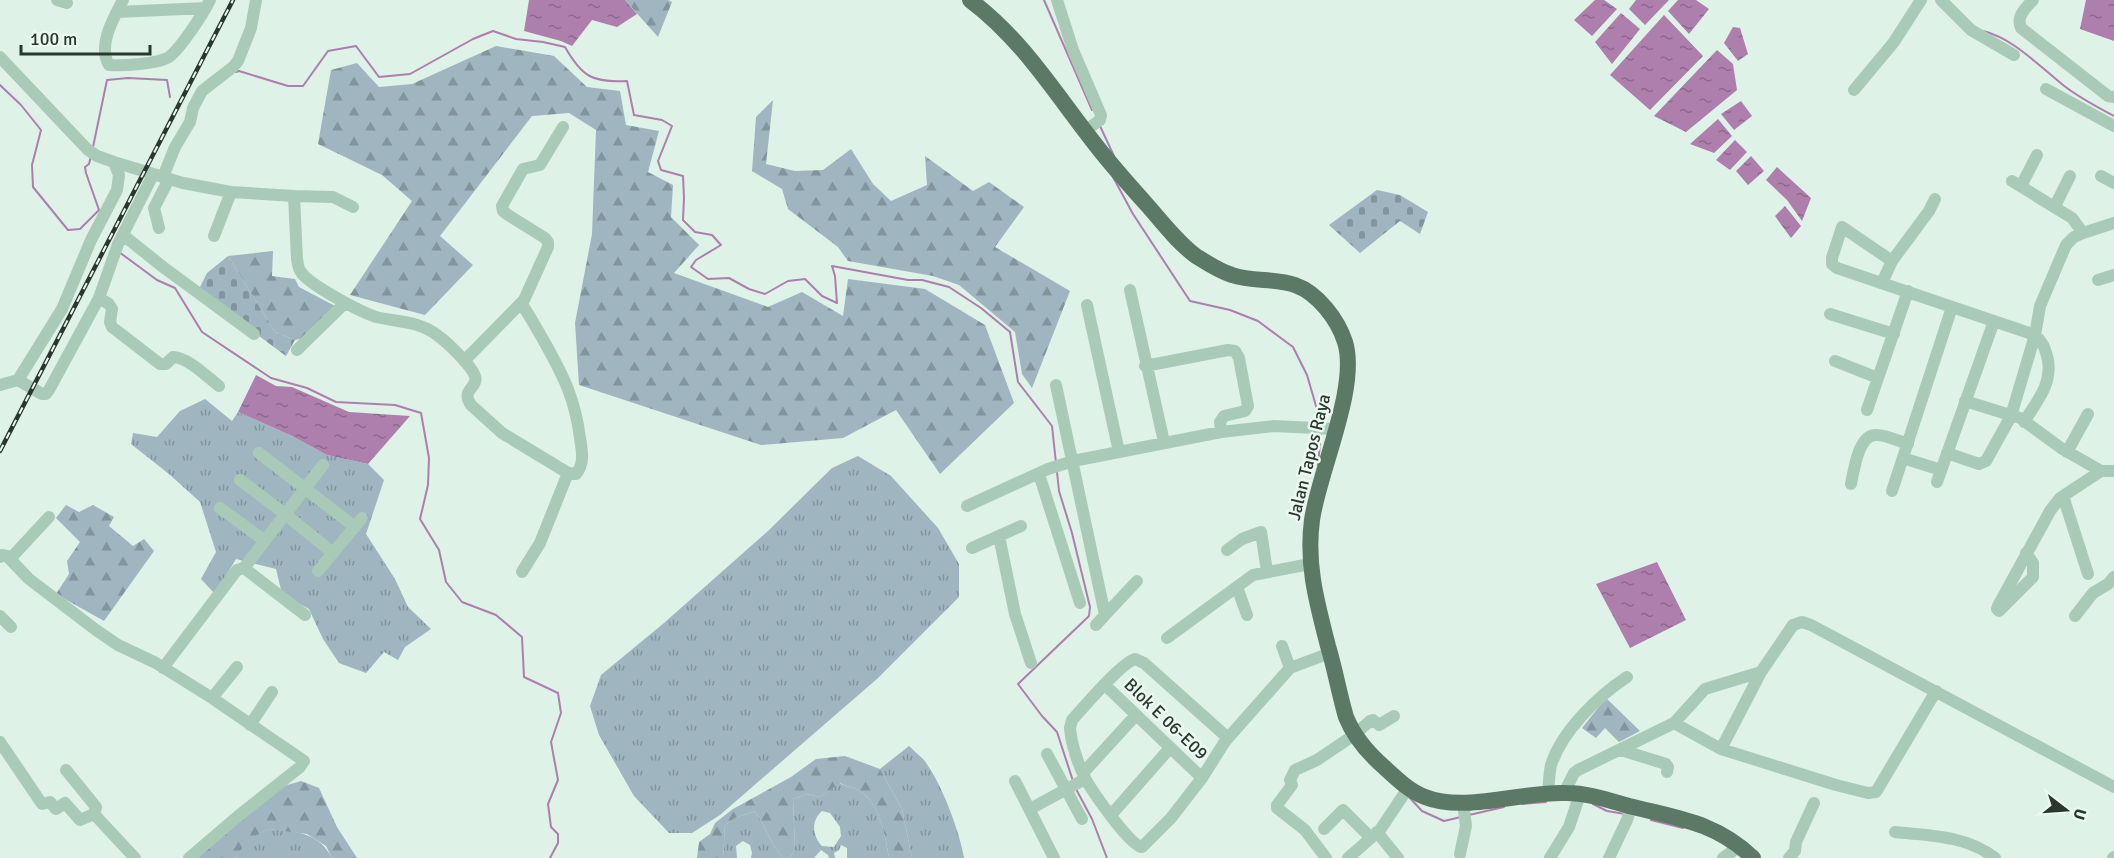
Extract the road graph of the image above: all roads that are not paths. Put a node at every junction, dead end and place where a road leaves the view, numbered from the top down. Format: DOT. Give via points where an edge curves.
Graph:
graph roads {
  1 [pos="123,0"];
  2 [pos="256,0"];
  3 [pos="970,0"];
  4 [pos="1057,0"];
  5 [pos="1921,0"];
  6 [pos="1941,0"];
  7 [pos="2033,0"];
  8 [pos="208,4"];
  9 [pos="166,5"];
  10 [pos="186,9"];
  11 [pos="117,12"];
  12 [pos="189,32"];
  13 [pos="2014,55"];
  14 [pos="0,57"];
  15 [pos="2046,89"];
  16 [pos="1854,90"];
  17 [pos="2114,97"];
  18 [pos="1093,125"];
  19 [pos="2114,126"];
  20 [pos="562,127"];
  21 [pos="2037,155"];
  22 [pos="114,162"];
  23 [pos="2070,176"];
  24 [pos="2102,176"];
  25 [pos="162,177"];
  26 [pos="2114,183"];
  27 [pos="231,192"];
  28 [pos="294,196"];
  29 [pos="1935,200"];
  30 [pos="2055,206"];
  31 [pos="353,207"];
  32 [pos="2114,223"];
  33 [pos="159,228"];
  34 [pos="2083,233"];
  35 [pos="214,236"];
  36 [pos="120,239"];
  37 [pos="1892,261"];
  38 [pos="2114,274"];
  39 [pos="2098,280"];
  40 [pos="1882,283"];
  41 [pos="1130,290"];
  42 [pos="1908,291"];
  43 [pos="99,298"];
  44 [pos="345,303"];
  45 [pos="521,303"];
  46 [pos="1087,305"];
  47 [pos="1952,307"];
  48 [pos="1830,314"];
  49 [pos="1994,321"];
  50 [pos="254,334"];
  51 [pos="1894,334"];
  52 [pos="2035,335"];
  53 [pos="297,350"];
  54 [pos="464,361"];
  55 [pos="1834,361"];
  56 [pos="1145,366"];
  57 [pos="1878,378"];
  58 [pos="18,380"];
  59 [pos="0,385"];
  60 [pos="1056,385"];
  61 [pos="219,386"];
  62 [pos="1965,401"];
  63 [pos="1868,410"];
  64 [pos="2088,414"];
  65 [pos="2011,416"];
  66 [pos="2024,422"];
  67 [pos="1331,428"];
  68 [pos="1221,432"];
  69 [pos="1164,442"];
  70 [pos="1908,444"];
  71 [pos="1119,452"];
  72 [pos="2067,452"];
  73 [pos="259,453"];
  74 [pos="1947,453"];
  75 [pos="1903,458"];
  76 [pos="1069,462"];
  77 [pos="323,465"];
  78 [pos="1941,470"];
  79 [pos="2108,471"];
  80 [pos="1044,472"];
  81 [pos="568,473"];
  82 [pos="240,480"];
  83 [pos="1936,482"];
  84 [pos="1851,484"];
  85 [pos="305,488"];
  86 [pos="1892,491"];
  87 [pos="2063,496"];
  88 [pos="967,506"];
  89 [pos="220,508"];
  90 [pos="285,514"];
  91 [pos="49,517"];
  92 [pos="1021,526"];
  93 [pos="999,536"];
  94 [pos="265,541"];
  95 [pos="972,548"];
  96 [pos="1227,550"];
  97 [pos="333,553"];
  98 [pos="2026,553"];
  99 [pos="5,558"];
  100 [pos="1305,564"];
  101 [pos="244,568"];
  102 [pos="318,571"];
  103 [pos="1267,571"];
  104 [pos="522,572"];
  105 [pos="2088,574"];
  106 [pos="2114,577"];
  107 [pos="1137,581"];
  108 [pos="1237,587"];
  109 [pos="1080,603"];
  110 [pos="305,615"];
  111 [pos="1105,615"];
  112 [pos="1247,615"];
  113 [pos="0,616"];
  114 [pos="2075,616"];
  115 [pos="1096,625"];
  116 [pos="11,627"];
  117 [pos="1167,638"];
  118 [pos="1282,646"];
  119 [pos="1327,654"];
  120 [pos="1031,663"];
  121 [pos="237,667"];
  122 [pos="163,668"];
  123 [pos="1290,668"];
  124 [pos="1761,672"];
  125 [pos="1627,677"];
  126 [pos="1105,686"];
  127 [pos="1935,691"];
  128 [pos="272,692"];
  129 [pos="212,698"];
  130 [pos="1136,715"];
  131 [pos="1394,716"];
  132 [pos="1674,723"];
  133 [pos="250,725"];
  134 [pos="1350,737"];
  135 [pos="1228,738"];
  136 [pos="0,742"];
  137 [pos="1170,748"];
  138 [pos="1721,749"];
  139 [pos="1621,750"];
  140 [pos="1047,754"];
  141 [pos="66,770"];
  142 [pos="1667,772"];
  143 [pos="1202,778"];
  144 [pos="1015,781"];
  145 [pos="1078,781"];
  146 [pos="2112,781"];
  147 [pos="1404,793"];
  148 [pos="1564,793"];
  149 [pos="1814,803"];
  150 [pos="1030,808"];
  151 [pos="1464,812"];
  152 [pos="1629,812"];
  153 [pos="94,814"];
  154 [pos="1112,815"];
  155 [pos="1082,819"];
  156 [pos="1324,829"];
  157 [pos="1895,832"];
  158 [pos="1374,835"];
  159 [pos="1733,851"];
  160 [pos="1460,854"];
  161 [pos="1352,857"];
  162 [pos="135,858"];
  163 [pos="189,858"];
  164 [pos="1054,858"];
  165 [pos="1326,858"];
  166 [pos="1398,858"];
  167 [pos="1550,858"];
  168 [pos="1609,858"];
  169 [pos="1753,858"];
  170 [pos="1789,858"];
  171 [pos="1995,858"];
  1 -- 11 [label="street"];
  2 -- 25 [label="street" via="251,28 238,60 200,93"];
  3 -- 18 [label="main road, Jalan Tapos Raya" via="1014,39"];
  4 -- 18 [label="street" via="1101,115"];
  5 -- 16 [label="street" via="1894,42"];
  6 -- 13 [label="street" via="1971,30"];
  7 -- 17 [label="street" via="2020,15 2021,28"];
  8 -- 10 [label="street"];
  8 -- 12 [label="street"];
  9 -- 10 [label="street"];
  9 -- 11 [label="street"];
  10 -- 12 [label="street"];
  11 -- 12 [label="street" via="108,34 105,56 109,65 166,58"];
  14 -- 22 [label="street" via="92,152"];
  15 -- 19 [label="street"];
  18 -- 67 [label="main road, Jalan Tapos Raya" via="1115,169 1194,254 1232,275 1295,285 1315,297 1337,327 1347,352 1346,391"];
  20 -- 45 [label="street" via="540,165 524,169 502,206 508,215 548,242"];
  21 -- 30 [label="street" via="2017,184"];
  22 -- 25 [label="street"];
  22 -- 58 [label="street" via="119,175 117,190 62,309"];
  23 -- 30 [label="street"];
  24 -- 26 [label="street"];
  25 -- 27 [label="street"];
  25 -- 33 [label="street" via="154,208"];
  25 -- 36 [label="street"];
  27 -- 28 [label="street"];
  27 -- 35 [label="street"];
  28 -- 31 [label="street" via="338,198"];
  28 -- 44 [label="street" via="300,272"];
  29 -- 37 [label="street"];
  30 -- 34 [label="street" via="2072,218"];
  32 -- 34 [label="street"];
  34 -- 52 [label="street" via="2066,245 2040,306"];
  36 -- 43 [label="street"];
  36 -- 50 [label="street"];
  37 -- 40 [label="street"];
  37 -- 40 [label="street" via="1842,227 1833,264"];
  38 -- 39 [label="street"];
  40 -- 42 [label="street"];
  41 -- 56 [label="street"];
  42 -- 47 [label="street"];
  42 -- 51 [label="street"];
  43 -- 58 [label="street" via="47,393"];
  43 -- 61 [label="street" via="112,309 112,327 160,364 177,357"];
  44 -- 53 [label="street"];
  44 -- 54 [label="street" via="373,316 423,327"];
  45 -- 54 [label="street"];
  45 -- 81 [label="street" via="560,369 575,406 583,456 576,474"];
  46 -- 71 [label="street"];
  47 -- 49 [label="street"];
  47 -- 70 [label="street"];
  48 -- 51 [label="street"];
  49 -- 52 [label="street"];
  49 -- 62 [label="street"];
  51 -- 57 [label="street"];
  52 -- 65 [label="street"];
  52 -- 66 [label="street" via="2045,348 2049,381"];
  54 -- 81 [label="street" via="475,376 467,394 471,405 502,433"];
  55 -- 57 [label="street"];
  56 -- 68 [label="street" via="1235,351 1248,406 1245,411 1224,416 1219,426"];
  56 -- 69 [label="street"];
  57 -- 63 [label="street"];
  58 -- 59 [label="street"];
  60 -- 76 [label="street"];
  62 -- 65 [label="street"];
  62 -- 74 [label="street"];
  64 -- 72 [label="street"];
  65 -- 66 [label="street"];
  65 -- 74 [label="street" via="1983,464"];
  66 -- 72 [label="street"];
  67 -- 68 [label="street" via="1274,426"];
  67 -- 100 [label="main road, Jalan Tapos Raya"];
  68 -- 69 [label="street"];
  69 -- 71 [label="street"];
  70 -- 75 [label="street"];
  70 -- 84 [label="street" via="1871,435 1859,451"];
  71 -- 76 [label="street"];
  72 -- 79 [label="street"];
  73 -- 85 [label="street"];
  74 -- 78 [label="street"];
  75 -- 78 [label="street"];
  75 -- 86 [label="street"];
  76 -- 80 [label="street"];
  76 -- 111 [label="street"];
  77 -- 85 [label="street"];
  78 -- 83 [label="street"];
  79 -- 87 [label="street"];
  80 -- 88 [label="street"];
  80 -- 109 [label="street"];
  81 -- 104 [label="street" via="540,543"];
  82 -- 90 [label="street"];
  85 -- 90 [label="street"];
  85 -- 97 [label="street" via="358,522"];
  87 -- 98 [label="street"];
  87 -- 105 [label="street"];
  89 -- 94 [label="street"];
  90 -- 94 [label="street"];
  90 -- 97 [label="street"];
  91 -- 99 [label="street"];
  92 -- 93 [label="street"];
  93 -- 95 [label="street"];
  93 -- 120 [label="street" via="1015,614"];
  94 -- 101 [label="street"];
  96 -- 103 [label="street" via="1261,532"];
  97 -- 102 [label="street"];
  99 -- 122 [label="street" via="96,630"];
  100 -- 103 [label="street"];
  100 -- 119 [label="main road, Jalan Tapos Raya"];
  101 -- 110 [label="street"];
  101 -- 122 [label="street" via="237,570"];
  103 -- 108 [label="street" via="1253,575"];
  106 -- 114 [label="street" via="2093,593"];
  107 -- 111 [label="street"];
  108 -- 112 [label="street"];
  108 -- 117 [label="street"];
  111 -- 115 [label="street"];
  113 -- 116 [label="street"];
  118 -- 123 [label="street"];
  119 -- 123 [label="street"];
  119 -- 134 [label="main road, Jalan Tapos Raya"];
  121 -- 129 [label="street"];
  122 -- 129 [label="street"];
  123 -- 135 [label="street"];
  124 -- 127 [label="street" via="1793,625 1802,622"];
  124 -- 132 [label="street" via="1705,689"];
  124 -- 138 [label="street"];
  125 -- 148 [label="street" via="1583,713 1555,755 1551,766"];
  126 -- 130 [label="street, Blok E 06-E09"];
  126 -- 135 [label="street" via="1129,661 1141,661"];
  126 -- 145 [label="street" via="1070,724"];
  127 -- 138 [label="street" via="1876,792 1836,785"];
  127 -- 146 [label="street"];
  128 -- 133 [label="street"];
  129 -- 133 [label="street"];
  130 -- 137 [label="street, Blok E 06-E09"];
  130 -- 145 [label="street"];
  131 -- 134 [label="street" via="1379,725 1371,720"];
  132 -- 138 [label="street"];
  132 -- 139 [label="street"];
  133 -- 163 [label="street" via="304,762"];
  134 -- 147 [label="main road, Jalan Tapos Raya"];
  134 -- 165 [label="street" via="1295,770 1290,789 1277,805 1305,830"];
  135 -- 143 [label="street"];
  136 -- 153 [label="street" via="43,804 50,802 56,809 65,803 80,820"];
  137 -- 143 [label="street, Blok E 06-E09"];
  137 -- 154 [label="street"];
  139 -- 142 [label="street" via="1666,764"];
  139 -- 148 [label="street" via="1574,773"];
  140 -- 145 [label="street"];
  141 -- 153 [label="street" via="96,807"];
  143 -- 154 [label="street" via="1144,847 1135,845"];
  144 -- 150 [label="street"];
  145 -- 150 [label="street"];
  145 -- 154 [label="street"];
  145 -- 155 [label="street"];
  147 -- 151 [label="main road, Jalan Tapos Raya" via="1424,796"];
  147 -- 158 [label="street"];
  148 -- 151 [label="main road, Jalan Tapos Raya"];
  148 -- 152 [label="main road, Jalan Tapos Raya"];
  148 -- 167 [label="street" via="1569,827"];
  149 -- 170 [label="street"];
  150 -- 164 [label="street"];
  151 -- 160 [label="street"];
  152 -- 159 [label="main road, Jalan Tapos Raya" via="1694,822 1724,835"];
  152 -- 168 [label="street"];
  153 -- 162 [label="street"];
  156 -- 158 [label="street" via="1343,810"];
  157 -- 171 [label="street" via="1951,839 1987,851"];
  158 -- 161 [label="street"];
  158 -- 166 [label="street"];
  159 -- 169 [label="main road, Jalan Tapos Raya"];
}
